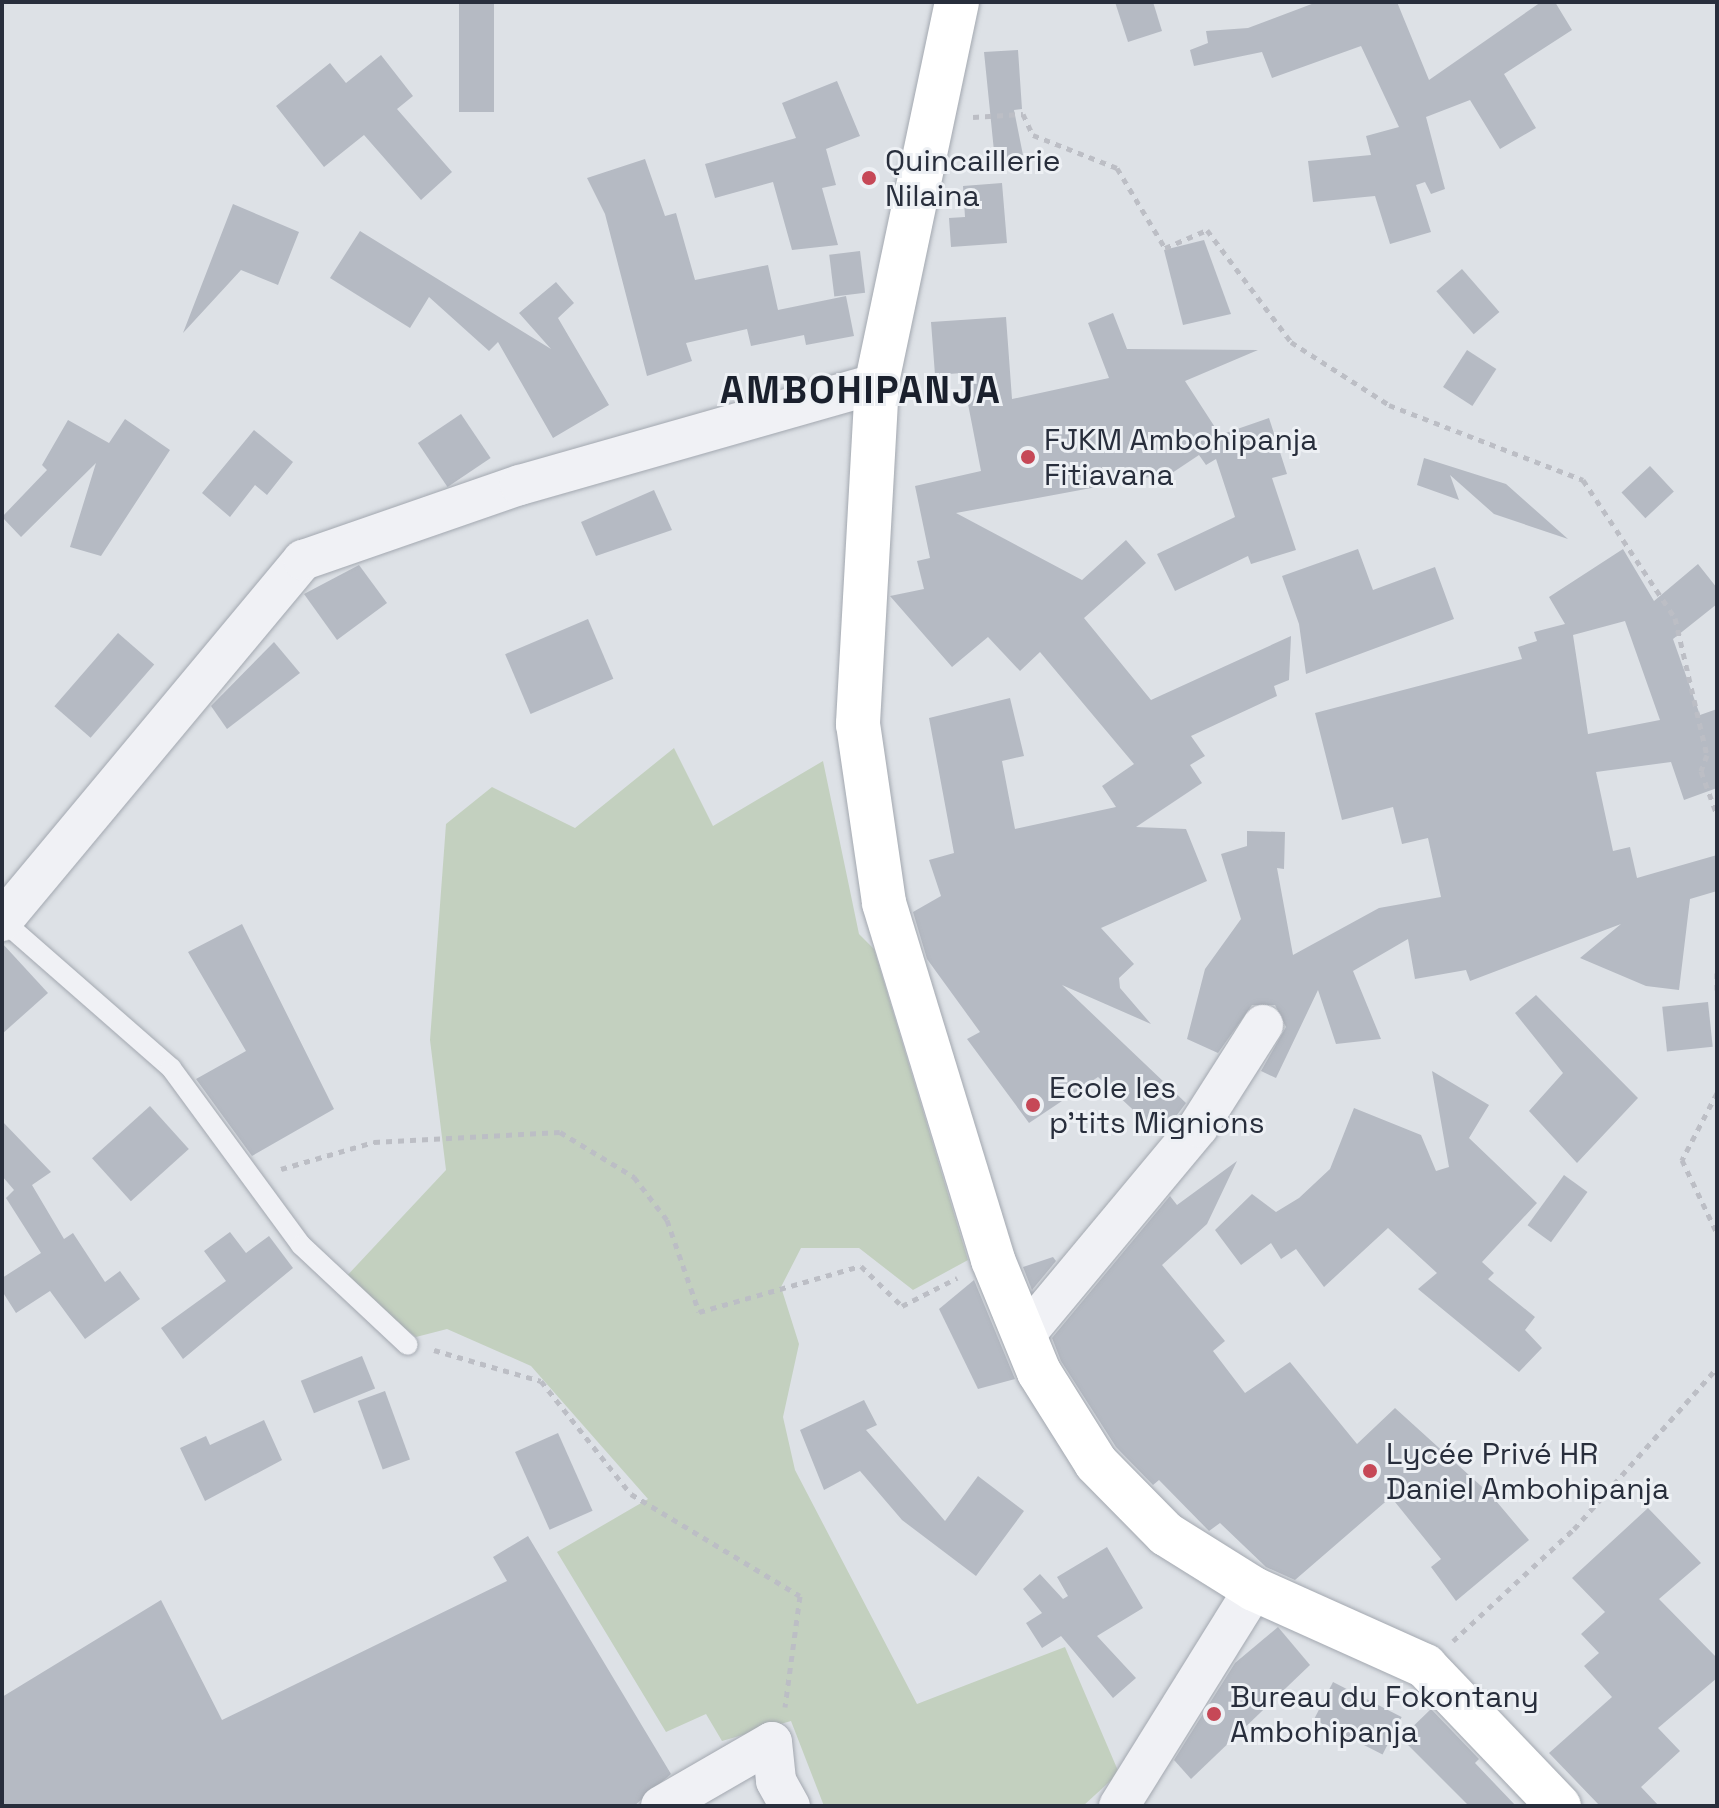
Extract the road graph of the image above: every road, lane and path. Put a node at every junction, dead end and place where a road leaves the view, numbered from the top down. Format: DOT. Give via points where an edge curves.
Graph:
graph roads {
  1 [pos="957,2"];
  2 [pos="930,119"];
  3 [pos="877,383"];
  4 [pos="1717,815"];
  5 [pos="2,921"];
  6 [pos="1717,973"];
  7 [pos="1717,990"];
  8 [pos="1263,1025"];
  9 [pos="1717,1093"];
  10 [pos="247,1179"];
  11 [pos="1717,1233"];
  12 [pos="993,1260"];
  13 [pos="1024,1336"];
  14 [pos="408,1345"];
  15 [pos="1717,1368"];
  16 [pos="1254,1589"];
  17 [pos="1425,1666"];
  18 [pos="772,1742"];
  19 [pos="661,1806"];
  20 [pos="790,1806"];
  21 [pos="1119,1806"];
  22 [pos="1559,1806"];
  1 -- 2 [label="street"];
  2 -- 3 [label="street"];
  2 -- 4 [label="path" via="1023,114 1033,135 1117,168 1165,248 1207,230 1303,350 1389,405 1583,480 1675,618 1707,755 1701,771"];
  3 -- 5 [label="street" via="520,485 303,560"];
  3 -- 12 [label="street" via="858,724 884,903"];
  5 -- 10 [label="lane" via="171,1068"];
  6 -- 7 [label="path"];
  8 -- 13 [label="street" via="1198,1127"];
  9 -- 11 [label="path" via="1682,1160"];
  10 -- 12 [label="path" via="374,1142 560,1132 634,1177 667,1220 699,1312 861,1266 902,1306"];
  10 -- 14 [label="lane" via="301,1245"];
  12 -- 13 [label="street"];
  13 -- 16 [label="street" via="1096,1463 1166,1534"];
  14 -- 18 [label="path" via="541,1381 631,1494 800,1596 793,1687"];
  15 -- 17 [label="path" via="1574,1529"];
  16 -- 17 [label="street"];
  16 -- 21 [label="street"];
  17 -- 22 [label="street"];
  18 -- 19 [label="street"];
  18 -- 20 [label="street" via="776,1781"];
}
